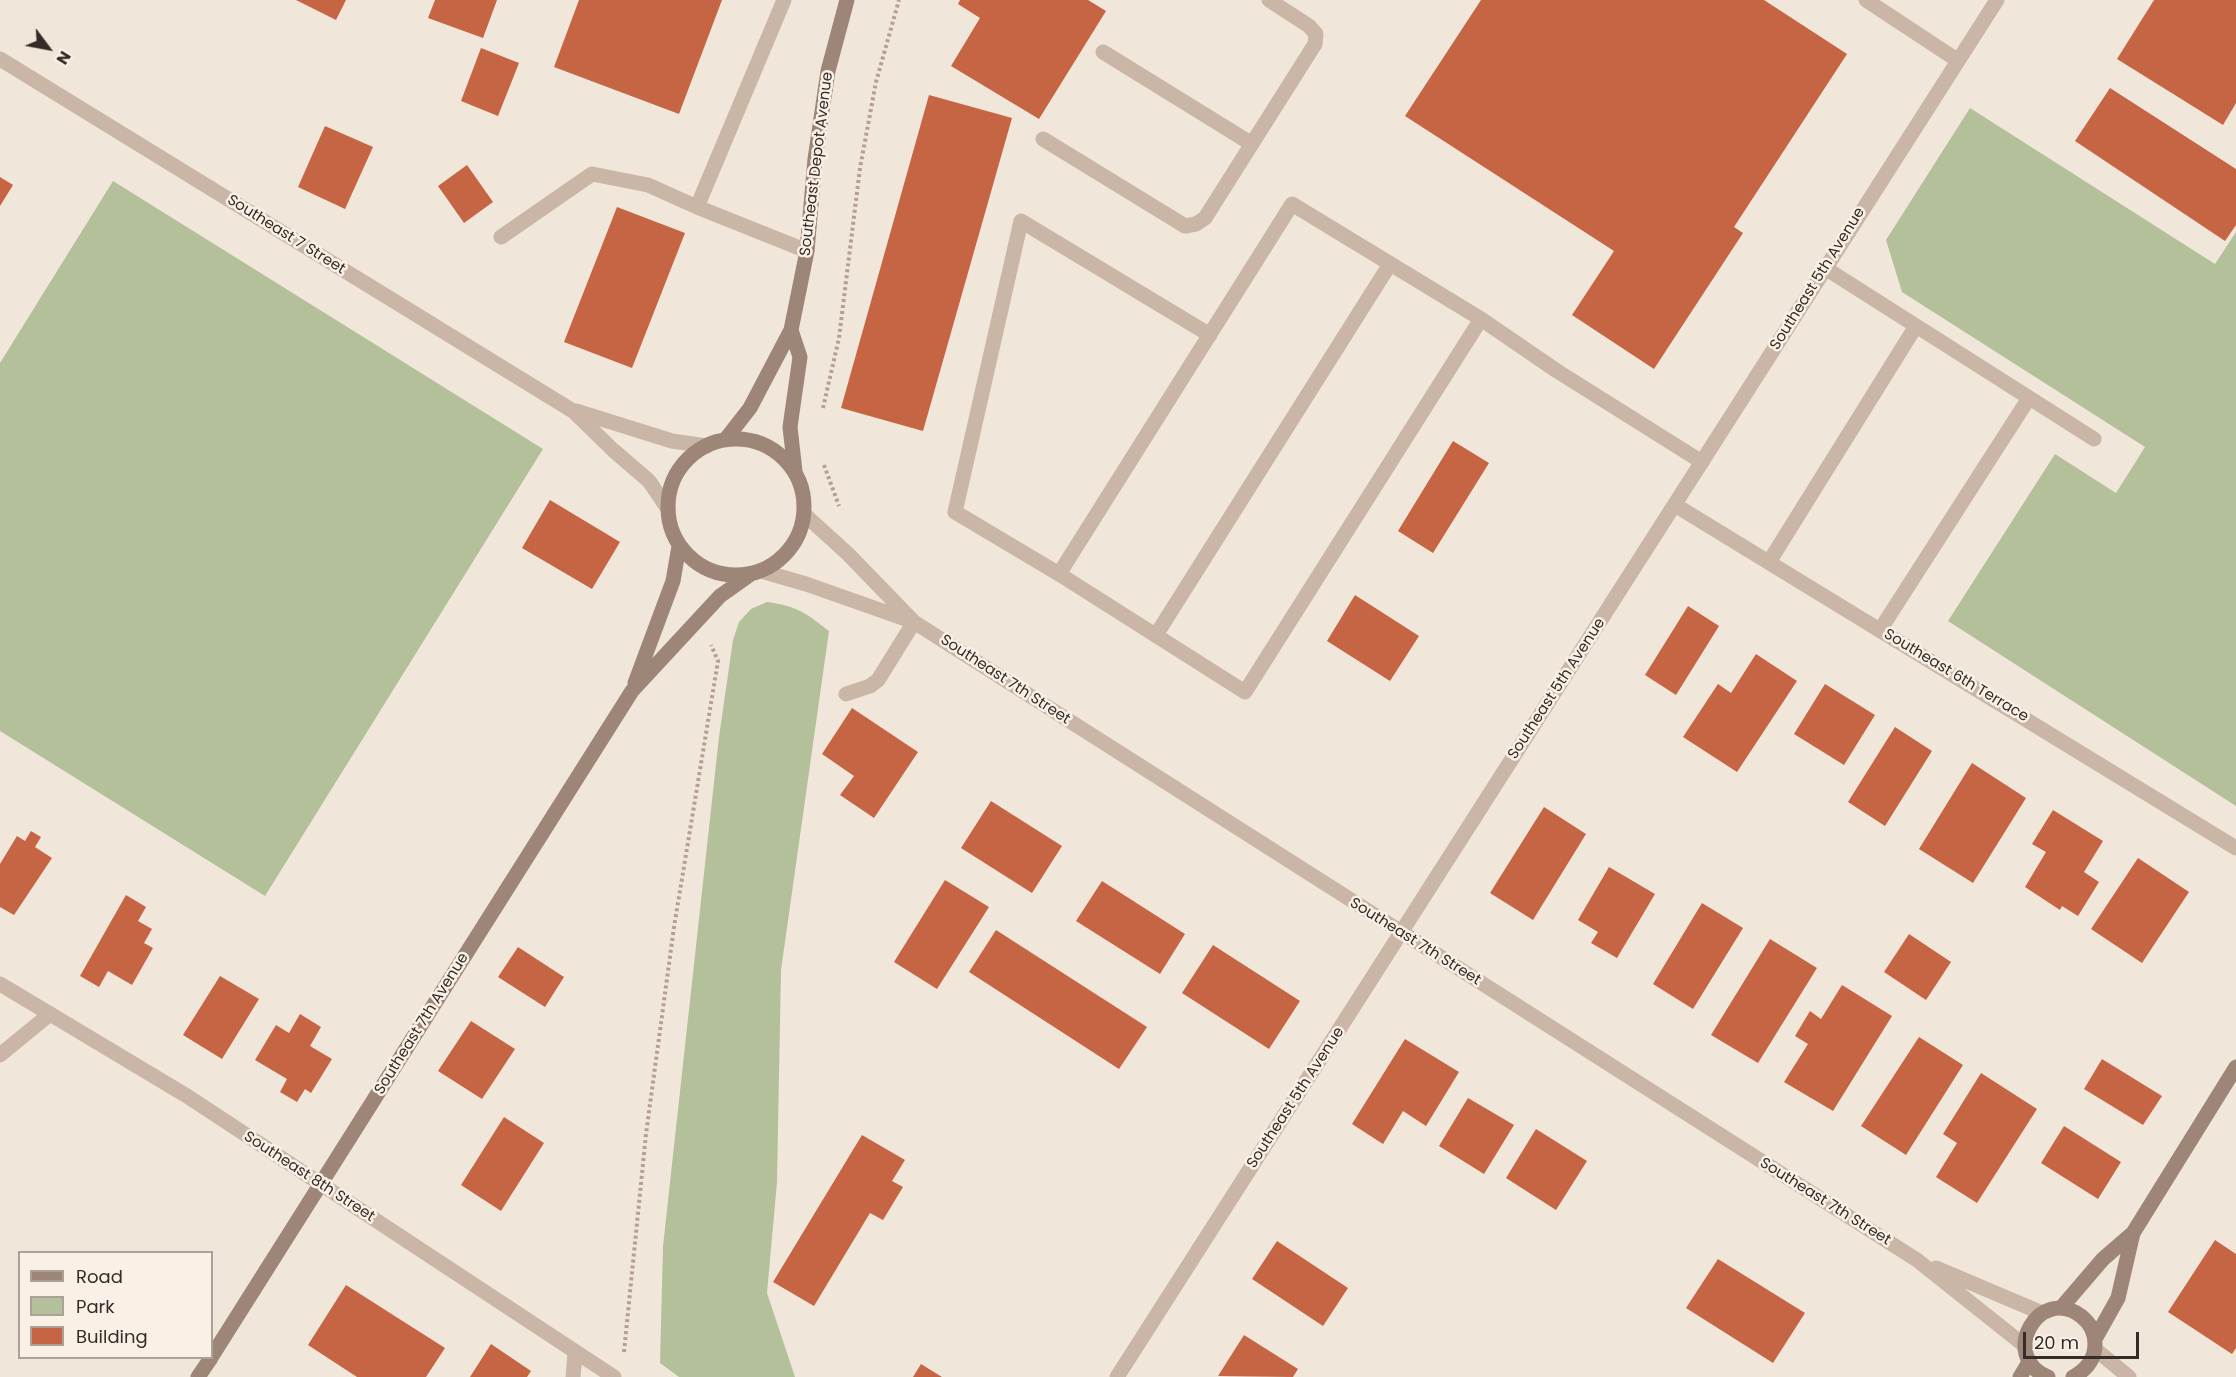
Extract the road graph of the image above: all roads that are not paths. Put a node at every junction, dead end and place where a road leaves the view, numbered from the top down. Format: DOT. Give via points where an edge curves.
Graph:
graph roads {
  1 [pos="784,0"];
  2 [pos="847,0"];
  3 [pos="1269,0"];
  4 [pos="1866,0"];
  5 [pos="1997,0"];
  6 [pos="1103,52"];
  7 [pos="0,59"];
  8 [pos="1957,60"];
  9 [pos="1043,139"];
  10 [pos="1252,144"];
  11 [pos="696,207"];
  12 [pos="501,237"];
  13 [pos="807,251"];
  14 [pos="1390,264"];
  15 [pos="1825,268"];
  16 [pos="1481,319"];
  17 [pos="1916,326"];
  18 [pos="791,330"];
  19 [pos="1210,335"];
  20 [pos="2029,398"];
  21 [pos="573,411"];
  22 [pos="2094,439"];
  23 [pos="726,440"];
  24 [pos="707,446"];
  25 [pos="1702,462"];
  26 [pos="795,473"];
  27 [pos="1675,505"];
  28 [pos="668,509"];
  29 [pos="804,514"];
  30 [pos="679,546"];
  31 [pos="1769,562"];
  32 [pos="756,572"];
  33 [pos="1059,574"];
  34 [pos="914,622"];
  35 [pos="1880,630"];
  36 [pos="1156,635"];
  37 [pos="632,691"];
  38 [pos="846,694"];
  39 [pos="2236,848"];
  40 [pos="1401,933"];
  41 [pos="0,984"];
  42 [pos="50,1014"];
  43 [pos="0,1055"];
  44 [pos="2236,1067"];
  45 [pos="321,1183"];
  46 [pos="2133,1233"];
  47 [pos="1917,1260"];
  48 [pos="2061,1308"];
  49 [pos="2042,1313"];
  50 [pos="2095,1344"];
  51 [pos="2025,1346"];
  52 [pos="575,1353"];
  53 [pos="213,1354"];
  54 [pos="210,1359"];
  55 [pos="2029,1362"];
  56 [pos="198,1377"];
  57 [pos="573,1377"];
  58 [pos="614,1377"];
  59 [pos="1117,1377"];
  60 [pos="2020,1377"];
  61 [pos="2048,1377"];
  62 [pos="2073,1377"];
  63 [pos="2129,1377"];
  1 -- 11 [label="street"];
  2 -- 13 [label="street, Southeast Depot Avenue" via="828,72"];
  3 -- 10 [label="street" via="1309,26 1316,34 1315,44"];
  4 -- 8 [label="street"];
  5 -- 8 [label="street, Southeast 5th Avenue"];
  6 -- 10 [label="street"];
  7 -- 21 [label="street, Southeast 7 Street"];
  8 -- 15 [label="street, Southeast 5th Avenue"];
  9 -- 10 [label="street" via="1185,226 1205,218"];
  11 -- 12 [label="street" via="648,185 592,174"];
  11 -- 13 [label="street"];
  13 -- 18 [label="street, Southeast Depot Avenue"];
  14 -- 16 [label="street"];
  14 -- 19 [label="street" via="1293,204"];
  14 -- 36 [label="street"];
  15 -- 17 [label="street"];
  15 -- 25 [label="street, Southeast 5th Avenue"];
  16 -- 25 [label="street"];
  16 -- 36 [label="street" via="1245,692"];
  17 -- 20 [label="street"];
  17 -- 31 [label="street"];
  18 -- 23 [label="street, Southeast Depot Avenue" via="750,408"];
  18 -- 26 [label="street, Southeast Depot Avenue" via="800,357 790,427"];
  19 -- 33 [label="street"];
  19 -- 33 [label="street" via="1021,222 956,512"];
  20 -- 22 [label="street"];
  20 -- 35 [label="street"];
  21 -- 24 [label="street, Southeast 7 Street" via="672,441"];
  21 -- 28 [label="street, Southeast 7 Street" via="648,481"];
  23 -- 24 [label="street"];
  23 -- 26 [label="street" via="746,439 766,445"];
  24 -- 28 [label="street" via="690,456 678,472 670,490"];
  25 -- 27 [label="street, Southeast 5th Avenue"];
  26 -- 29 [label="street" via="803,493"];
  27 -- 31 [label="street, Southeast 6th Terrace"];
  27 -- 40 [label="street, Southeast 5th Avenue"];
  28 -- 30 [label="street"];
  29 -- 32 [label="street" via="800,532 790,548 777,562"];
  29 -- 34 [label="street, Southeast 7th Street"];
  30 -- 32 [label="street" via="710,571 730,575"];
  30 -- 37 [label="street, Southeast 7th Avenue" via="673,581"];
  31 -- 35 [label="street, Southeast 6th Terrace"];
  32 -- 34 [label="street, Southeast 7th Street" via="806,584"];
  32 -- 37 [label="street, Southeast 7th Avenue" via="720,596"];
  33 -- 36 [label="street"];
  34 -- 38 [label="street" via="878,680"];
  34 -- 40 [label="street, Southeast 7th Street"];
  35 -- 39 [label="street, Southeast 6th Terrace"];
  37 -- 45 [label="street, Southeast 7th Avenue"];
  40 -- 47 [label="street, Southeast 7th Street"];
  40 -- 59 [label="street, Southeast 5th Avenue"];
  41 -- 42 [label="street, Southeast 8th Street"];
  42 -- 43 [label="street"];
  42 -- 45 [label="street, Southeast 8th Street"];
  44 -- 46 [label="street"];
  45 -- 52 [label="street, Southeast 8th Street"];
  45 -- 53 [label="street, Southeast 7th Avenue"];
  46 -- 48 [label="street" via="2103,1259"];
  46 -- 50 [label="street" via="2118,1298"];
  47 -- 49 [label="street, Southeast 7th Street"];
  47 -- 51 [label="street, Southeast 7th Street"];
  48 -- 49 [label="street"];
  48 -- 50 [label="street" via="2087,1322"];
  49 -- 51 [label="street" via="2029,1327"];
  50 -- 62 [label="street" via="2088,1367"];
  50 -- 63 [label="street"];
  51 -- 55 [label="street"];
  52 -- 57 [label="street"];
  52 -- 58 [label="street, Southeast 8th Street"];
  54 -- 56 [label="street, Southeast 7th Avenue"];
  55 -- 60 [label="street"];
  55 -- 61 [label="street"];
}
